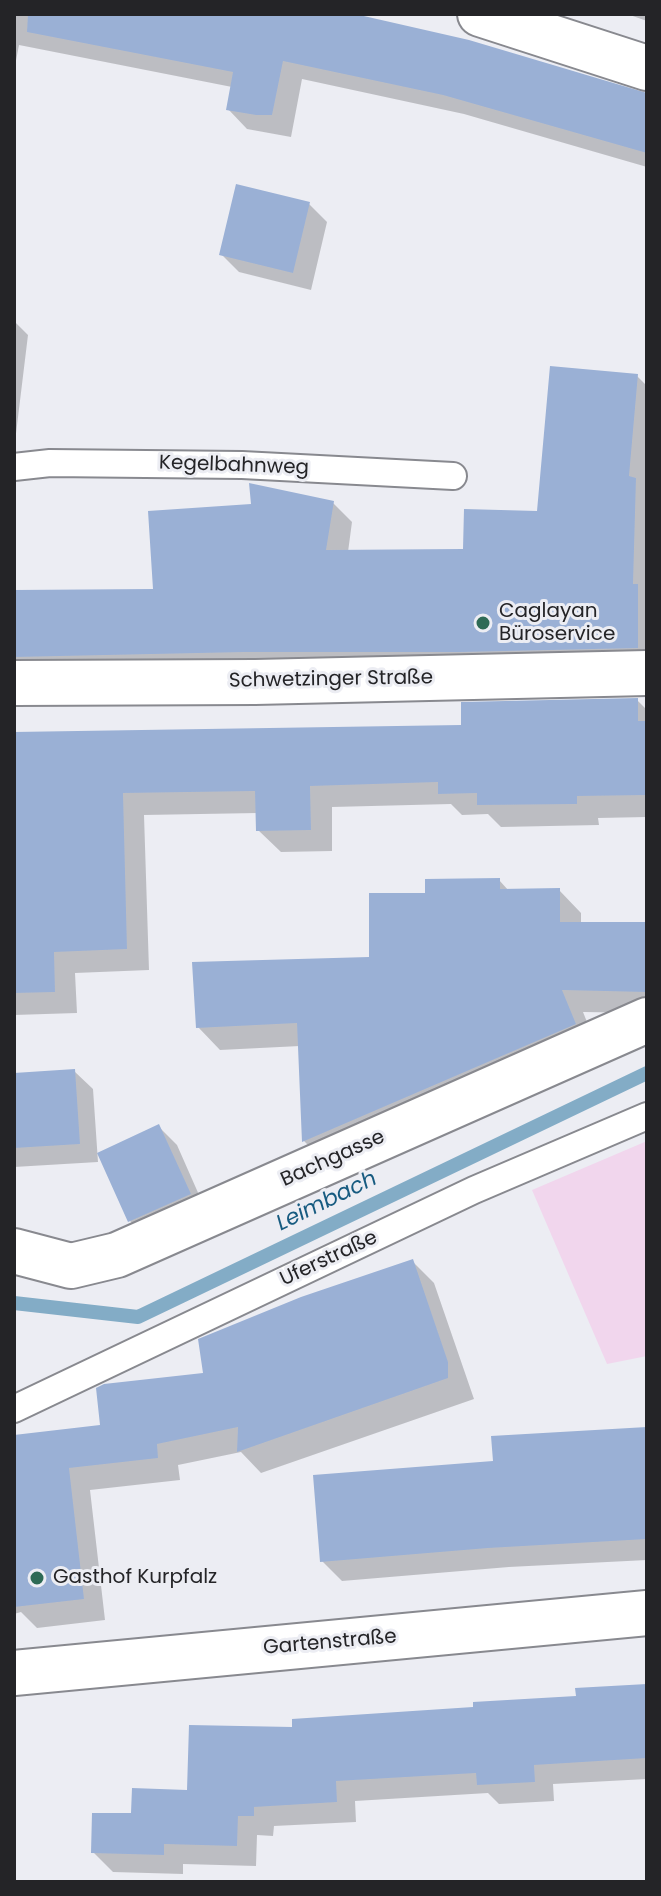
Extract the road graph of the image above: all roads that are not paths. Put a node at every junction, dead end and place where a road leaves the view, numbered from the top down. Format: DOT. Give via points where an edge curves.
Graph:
graph roads {
  1 [pos="480,14"];
  2 [pos="647,68"];
  3 [pos="14,467"];
  4 [pos="453,476"];
  5 [pos="647,673"];
  6 [pos="14,683"];
  7 [pos="647,1020"];
  8 [pos="647,1116"];
  9 [pos="14,1251"];
  10 [pos="14,1409"];
  11 [pos="647,1613"];
  12 [pos="14,1673"];
  1 -- 2 [label="street"];
  3 -- 4 [label="lane, Kegelbahnweg" via="242,465"];
  5 -- 6 [label="street, Schwetzinger Straße"];
  7 -- 9 [label="street, Bachgasse" via="117,1255 71,1266"];
  8 -- 10 [label="lane, Uferstraße" via="474,1190"];
  11 -- 12 [label="street, Gartenstraße"];
}
